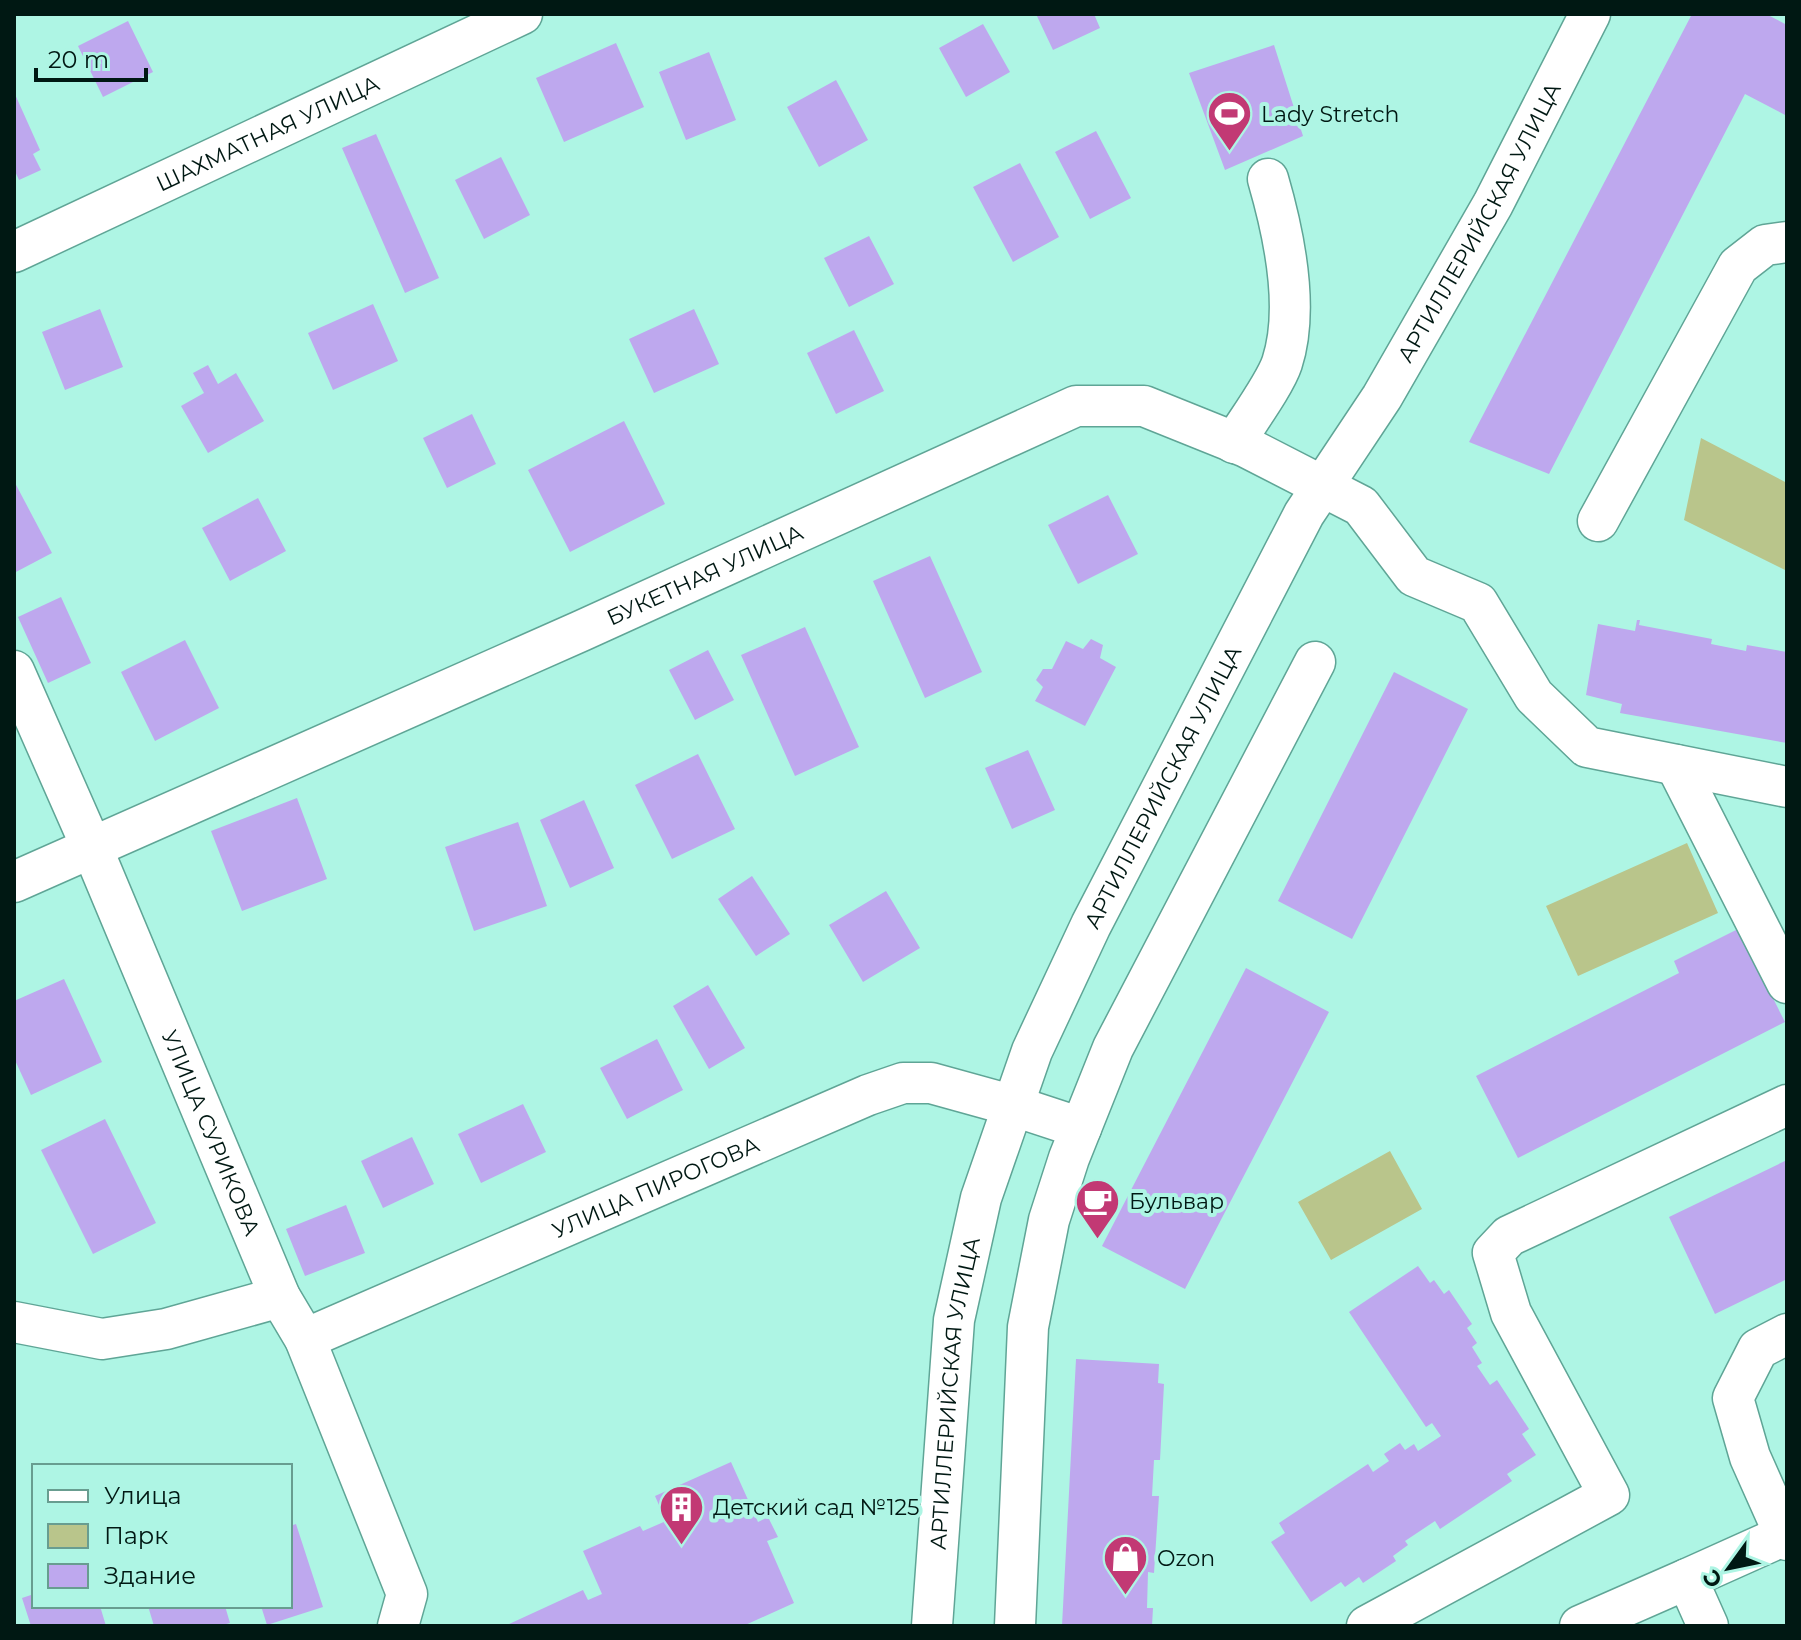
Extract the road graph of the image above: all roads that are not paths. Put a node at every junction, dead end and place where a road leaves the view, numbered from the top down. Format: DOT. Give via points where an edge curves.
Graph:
graph roads {
  1 [pos="522,14"];
  2 [pos="1590,14"];
  3 [pos="1268,179"];
  4 [pos="1787,242"];
  5 [pos="14,252"];
  6 [pos="1234,443"];
  7 [pos="1323,486"];
  8 [pos="1598,521"];
  9 [pos="1315,662"];
  10 [pos="14,671"];
  11 [pos="1676,765"];
  12 [pos="1787,787"];
  13 [pos="92,848"];
  14 [pos="14,882"];
  15 [pos="1787,983"];
  16 [pos="1787,1105"];
  17 [pos="1014,1106"];
  18 [pos="1081,1128"];
  19 [pos="280,1297"];
  20 [pos="14,1322"];
  21 [pos="1787,1334"];
  22 [pos="305,1339"];
  23 [pos="1786,1538"];
  24 [pos="1687,1579"];
  25 [pos="402,1610"];
  26 [pos="932,1626"];
  27 [pos="1015,1626"];
  28 [pos="1367,1626"];
  29 [pos="1580,1626"];
  30 [pos="1708,1626"];
  1 -- 5 [label="street, ШАХМАТНАЯ УЛИЦА"];
  2 -- 7 [label="street, АРТИЛЛЕРИЙСКАЯ УЛИЦА" via="1493,204 1382,397"];
  3 -- 6 [label="street" via="1281,222 1291,316 1281,364"];
  4 -- 8 [label="street" via="1765,245 1738,266"];
  6 -- 7 [label="street, БУКЕТНАЯ УЛИЦА"];
  6 -- 13 [label="street, БУКЕТНАЯ УЛИЦА" via="1144,406 1076,406"];
  7 -- 11 [label="street, БУКЕТНАЯ УЛИЦА" via="1361,506 1414,576 1478,603 1534,696 1587,747"];
  7 -- 17 [label="street, АРТИЛЛЕРИЙСКАЯ УЛИЦА" via="1091,925 1032,1051"];
  9 -- 18 [label="street" via="1113,1048"];
  10 -- 13 [label="street, УЛИЦА СУРИКОВА"];
  11 -- 12 [label="street, БУКЕТНАЯ УЛИЦА"];
  11 -- 15 [label="street"];
  13 -- 14 [label="street, БУКЕТНАЯ УЛИЦА"];
  13 -- 19 [label="street, УЛИЦА СУРИКОВА"];
  16 -- 28 [label="street" via="1509,1236 1493,1253 1511,1313 1609,1495"];
  17 -- 18 [label="street, УЛИЦА ПИРОГОВА"];
  17 -- 22 [label="street, УЛИЦА ПИРОГОВА" via="931,1083 903,1083"];
  17 -- 26 [label="street, АРТИЛЛЕРИЙСКАЯ УЛИЦА" via="981,1198 954,1320"];
  18 -- 27 [label="street" via="1049,1220 1028,1327"];
  19 -- 20 [label="street" via="166,1329 102,1339"];
  19 -- 22 [label="street, УЛИЦА СУРИКОВА"];
  21 -- 23 [label="street" via="1758,1349 1733,1398 1750,1457"];
  22 -- 25 [label="street, УЛИЦА СУРИКОВА"];
  23 -- 24 [label="street"];
  24 -- 29 [label="street"];
  24 -- 30 [label="street"];
}
